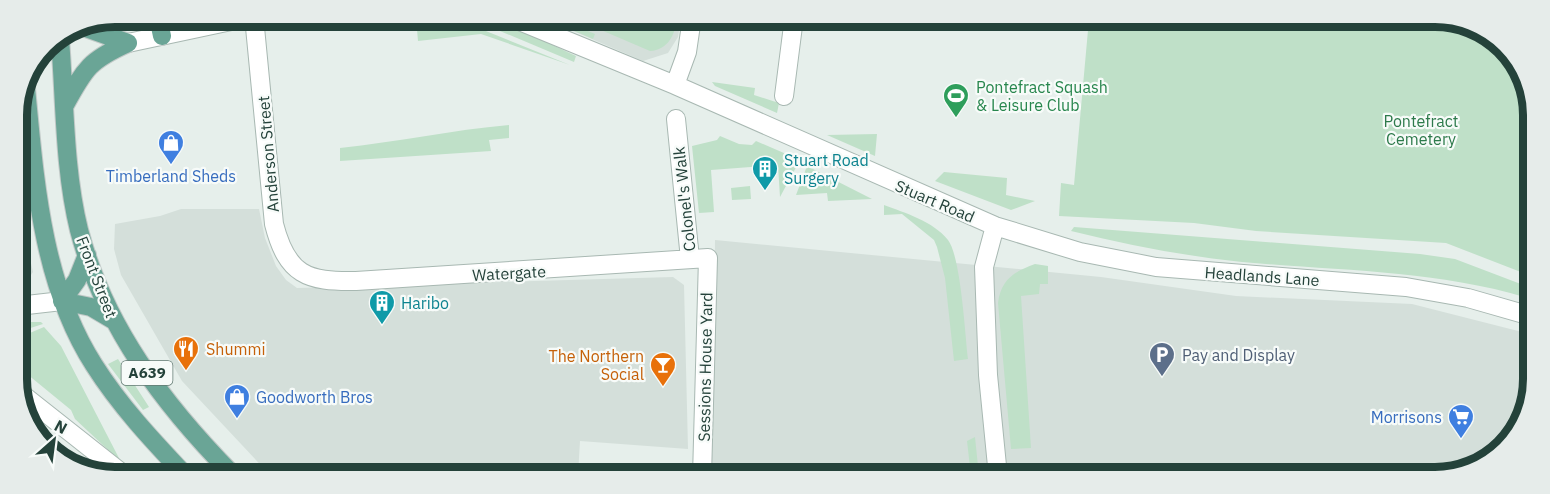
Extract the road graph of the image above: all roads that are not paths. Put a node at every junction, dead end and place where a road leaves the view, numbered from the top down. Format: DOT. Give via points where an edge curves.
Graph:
graph roads {
  1 [pos="160,27"];
  2 [pos="205,27"];
  3 [pos="253,27"];
  4 [pos="534,27"];
  5 [pos="691,27"];
  6 [pos="793,27"];
  7 [pos="93,31"];
  8 [pos="162,36"];
  9 [pos="128,43"];
  10 [pos="61,46"];
  11 [pos="675,85"];
  12 [pos="784,96"];
  13 [pos="65,105"];
  14 [pos="28,106"];
  15 [pos="676,119"];
  16 [pos="995,226"];
  17 [pos="87,255"];
  18 [pos="699,259"];
  19 [pos="310,279"];
  20 [pos="62,301"];
  21 [pos="27,305"];
  22 [pos="1523,314"];
  23 [pos="113,320"];
  24 [pos="30,401"];
  25 [pos="114,467"];
  26 [pos="177,467"];
  27 [pos="225,467"];
  28 [pos="702,467"];
  29 [pos="997,467"];
  1 -- 8 [label="main road"];
  2 -- 8 [label="street"];
  3 -- 19 [label="street, Anderson Street" via="274,224 289,261"];
  4 -- 11 [label="street, Stuart Road"];
  5 -- 11 [label="street"];
  6 -- 12 [label="street"];
  7 -- 9 [label="main road"];
  8 -- 9 [label="street"];
  9 -- 13 [label="main road" via="89,66"];
  10 -- 13 [label="main road, Front Street / A639"];
  11 -- 16 [label="street, Stuart Road"];
  13 -- 17 [label="main road, Front Street / A639" via="69,164"];
  14 -- 20 [label="main road, A639" via="44,232"];
  15 -- 18 [label="street, Colonel's Walk" via="687,138"];
  16 -- 22 [label="street, Headlands Lane" via="1080,252 1156,267 1406,288 1468,298"];
  16 -- 29 [label="street, Stuart Road" via="984,267 988,375"];
  17 -- 20 [label="main road"];
  17 -- 23 [label="main road, Front Street / A639"];
  18 -- 19 [label="street, Watergate" via="356,282"];
  18 -- 28 [label="street, Sessions House Yard"];
  20 -- 21 [label="street"];
  20 -- 23 [label="main road" via="91,307"];
  20 -- 26 [label="main road, A639" via="93,365 142,430"];
  23 -- 27 [label="main road, Front Street / A639" via="188,429"];
  24 -- 25 [label="street"];
}
